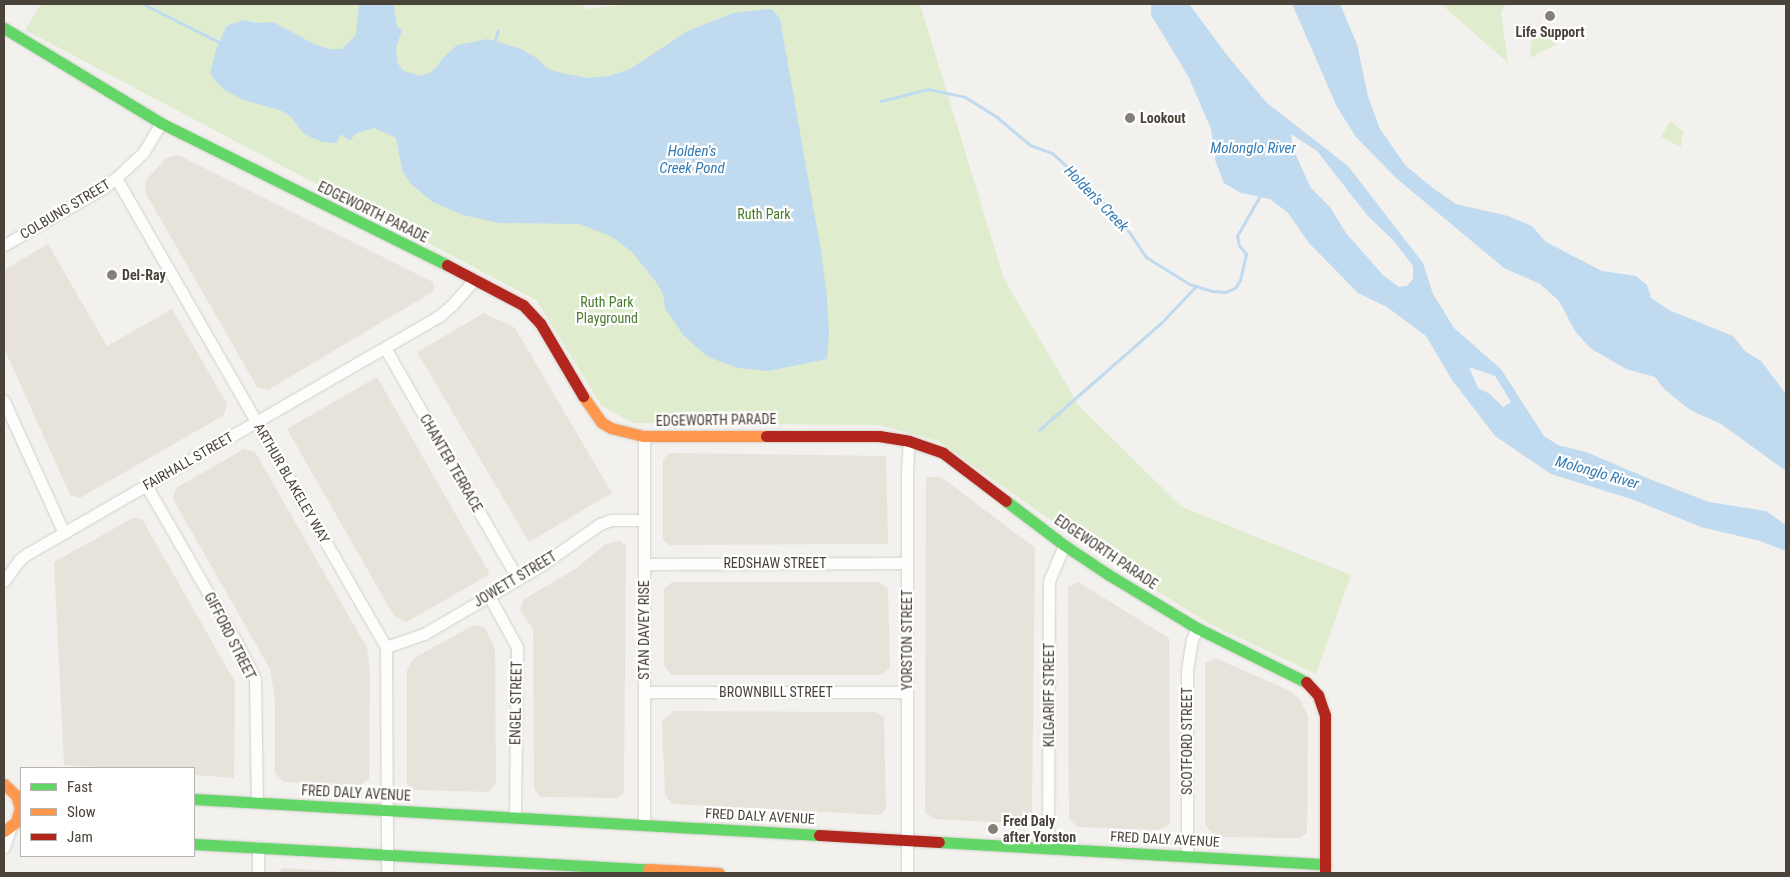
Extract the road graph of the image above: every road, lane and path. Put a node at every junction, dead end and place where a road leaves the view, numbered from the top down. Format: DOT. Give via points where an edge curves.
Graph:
graph roads {
  1 [pos="4,28"];
  2 [pos="161,123"];
  3 [pos="116,178"];
  4 [pos="4,245"];
  5 [pos="475,279"];
  6 [pos="385,348"];
  7 [pos="4,401"];
  8 [pos="256,422"];
  9 [pos="644,436"];
  10 [pos="909,441"];
  11 [pos="146,485"];
  12 [pos="644,520"];
  13 [pos="64,533"];
  14 [pos="1064,545"];
  15 [pos="907,563"];
  16 [pos="644,564"];
  17 [pos="518,579"];
  18 [pos="4,581"];
  19 [pos="489,596"];
  20 [pos="1197,628"];
  21 [pos="386,647"];
  22 [pos="644,692"];
  23 [pos="907,692"];
  24 [pos="4,784"];
  25 [pos="19,795"];
  26 [pos="195,798"];
  27 [pos="257,802"];
  28 [pos="387,810"];
  29 [pos="515,817"];
  30 [pos="644,824"];
  31 [pos="13,825"];
  32 [pos="907,840"];
  33 [pos="195,844"];
  34 [pos="4,847"];
  35 [pos="258,847"];
  36 [pos="1048,848"];
  37 [pos="387,854"];
  38 [pos="1187,856"];
  39 [pos="516,868"];
  40 [pos="1325,868"];
  41 [pos="645,871"];
  42 [pos="258,873"];
  43 [pos="387,873"];
  44 [pos="719,873"];
  45 [pos="907,873"];
  1 -- 2 [label="street, EDGEWORTH PARADE"];
  2 -- 3 [label="street, COLBUNG STREET" via="143,153"];
  2 -- 5 [label="street, EDGEWORTH PARADE"];
  3 -- 4 [label="street, COLBUNG STREET"];
  3 -- 8 [label="street, ARTHUR BLAKELEY WAY"];
  5 -- 6 [label="street, FAIRHALL STREET" via="445,312"];
  5 -- 9 [label="street, EDGEWORTH PARADE" via="523,305 533,314 582,398 601,422 621,432"];
  6 -- 8 [label="street, FAIRHALL STREET"];
  6 -- 17 [label="street, CHANTER TERRACE"];
  7 -- 13 [label="street"];
  8 -- 11 [label="street, FAIRHALL STREET"];
  8 -- 21 [label="street, ARTHUR BLAKELEY WAY"];
  9 -- 10 [label="street, EDGEWORTH PARADE" via="879,436"];
  9 -- 12 [label="street, STAN DAVEY RISE"];
  10 -- 14 [label="street, EDGEWORTH PARADE" via="942,453"];
  10 -- 15 [label="street, YORSTON STREET"];
  11 -- 13 [label="street, FAIRHALL STREET"];
  11 -- 27 [label="street, GIFFORD STREET" via="255,679"];
  12 -- 16 [label="street, STAN DAVEY RISE"];
  12 -- 17 [label="street, JOWETT STREET" via="611,520 600,524"];
  13 -- 18 [label="street, FAIRHALL STREET" via="19,560"];
  14 -- 20 [label="street, EDGEWORTH PARADE"];
  14 -- 36 [label="street, KILGARIFF STREET" via="1049,581"];
  15 -- 16 [label="street, REDSHAW STREET"];
  15 -- 23 [label="street, YORSTON STREET"];
  16 -- 22 [label="street, STAN DAVEY RISE"];
  17 -- 19 [label="street, JOWETT STREET"];
  19 -- 21 [label="street, JOWETT STREET" via="424,634"];
  19 -- 29 [label="street, ENGEL STREET" via="517,647"];
  20 -- 38 [label="street, SCOTFORD STREET" via="1188,670"];
  20 -- 40 [label="street, EDGEWORTH PARADE" via="1289,671 1305,680 1318,695 1325,715"];
  21 -- 28 [label="street, ARTHUR BLAKELEY WAY"];
  22 -- 23 [label="street, BROWNBILL STREET"];
  22 -- 30 [label="street, STAN DAVEY RISE"];
  23 -- 32 [label="street, YORSTON STREET"];
  24 -- 25 [label="street"];
  25 -- 31 [label="street" via="20,808"];
  26 -- 27 [label="street, FRED DALY AVENUE"];
  27 -- 28 [label="street, FRED DALY AVENUE"];
  28 -- 29 [label="street, FRED DALY AVENUE"];
  28 -- 37 [label="street, ARTHUR BLAKELEY WAY"];
  29 -- 30 [label="street, FRED DALY AVENUE"];
  30 -- 32 [label="street, FRED DALY AVENUE"];
  31 -- 34 [label="street"];
  32 -- 36 [label="street, FRED DALY AVENUE"];
  32 -- 45 [label="street, YORSTON STREET"];
  33 -- 35 [label="street"];
  35 -- 37 [label="street"];
  35 -- 42 [label="street"];
  36 -- 38 [label="street, FRED DALY AVENUE"];
  37 -- 39 [label="street"];
  37 -- 43 [label="street, ARTHUR BLAKELEY WAY"];
  38 -- 40 [label="street, FRED DALY AVENUE"];
  39 -- 41 [label="street"];
  41 -- 44 [label="street"];
}
